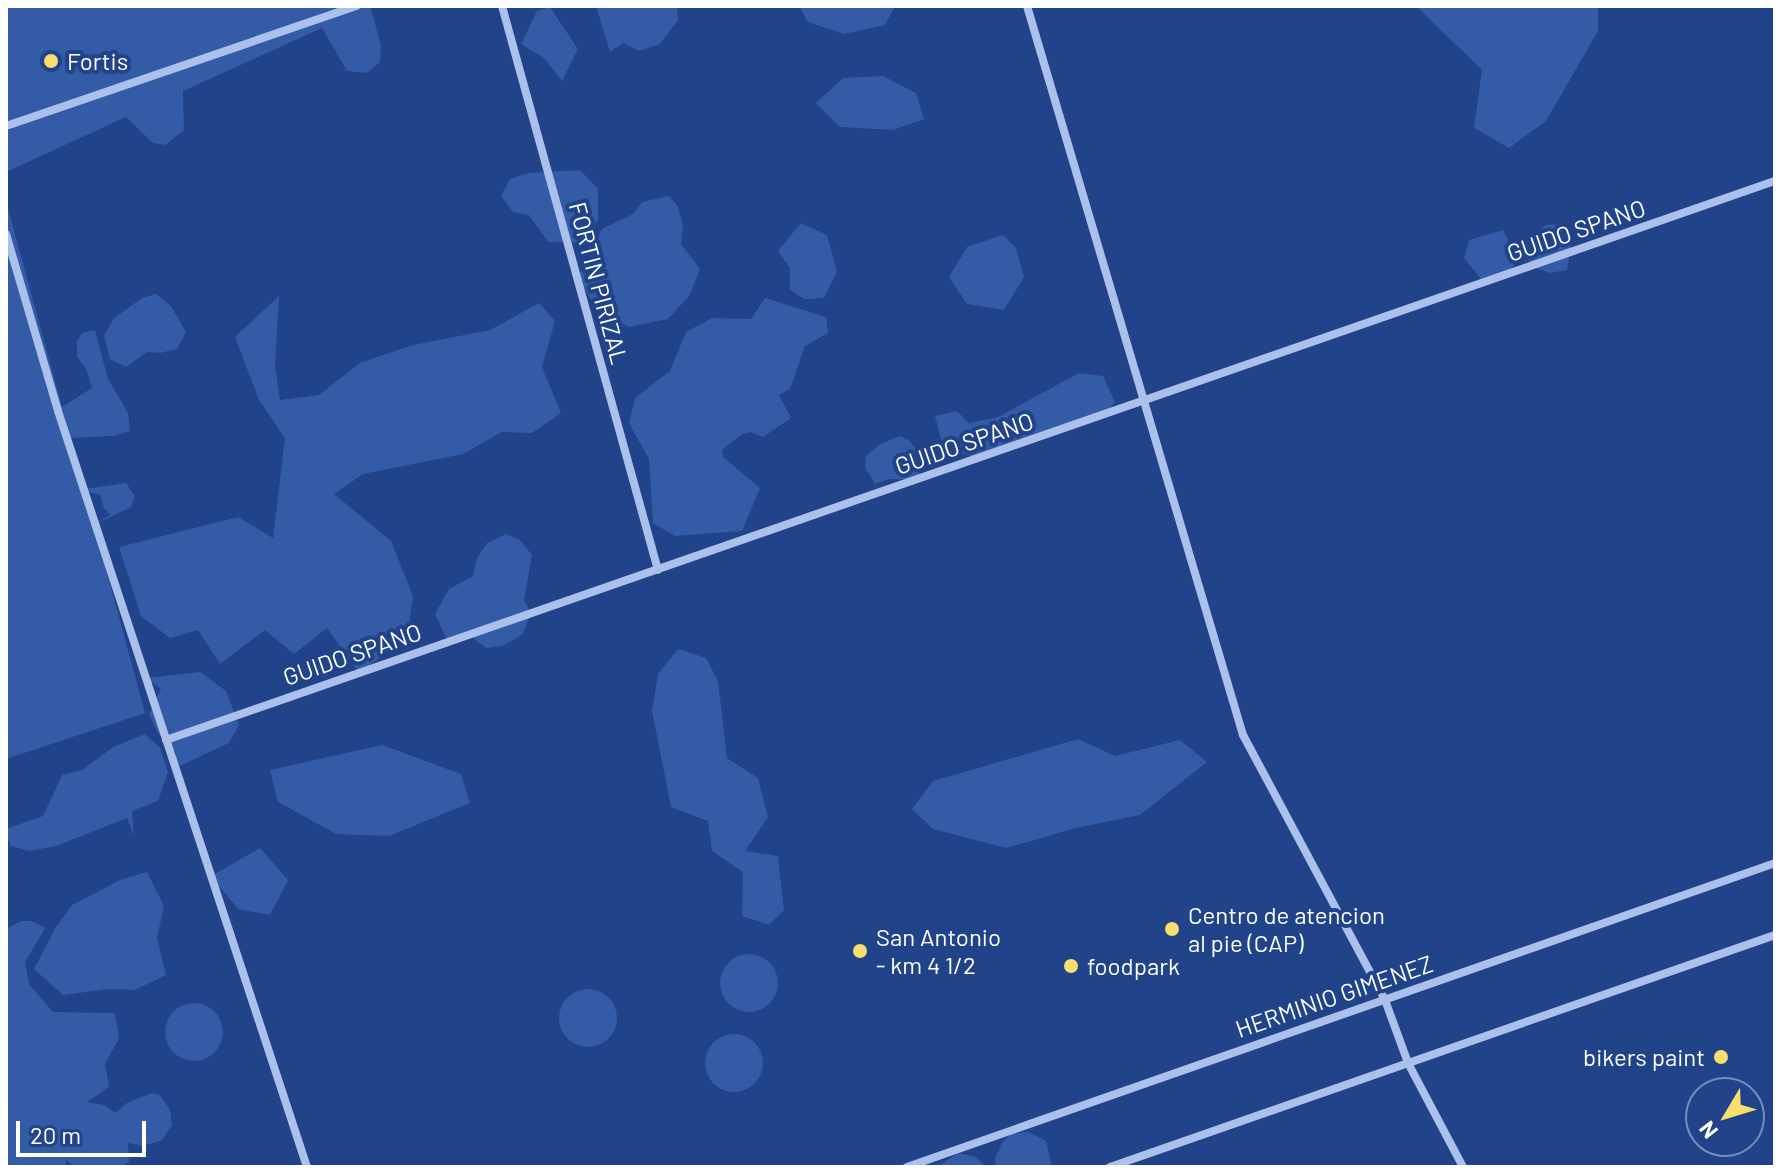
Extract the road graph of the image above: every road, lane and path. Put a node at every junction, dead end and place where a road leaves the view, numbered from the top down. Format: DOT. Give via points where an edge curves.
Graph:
graph roads {
  1 [pos="357,6"];
  2 [pos="502,6"];
  3 [pos="1027,6"];
  4 [pos="6,126"];
  5 [pos="1775,181"];
  6 [pos="6,234"];
  7 [pos="1145,402"];
  8 [pos="658,570"];
  9 [pos="166,740"];
  10 [pos="1775,863"];
  11 [pos="1775,935"];
  12 [pos="1385,1000"];
  13 [pos="1408,1063"];
  14 [pos="307,1167"];
  15 [pos="907,1167"];
  16 [pos="1110,1167"];
  17 [pos="1463,1167"];
  1 -- 4 [label="street"];
  2 -- 8 [label="street, FORTIN PIRIZAL"];
  3 -- 7 [label="street"];
  5 -- 7 [label="street, GUIDO SPANO"];
  6 -- 9 [label="street"];
  7 -- 8 [label="street, GUIDO SPANO"];
  7 -- 12 [label="street" via="1243,735"];
  8 -- 9 [label="street, GUIDO SPANO"];
  9 -- 14 [label="street"];
  10 -- 12 [label="street, HERMINIO GIMENEZ"];
  11 -- 13 [label="street"];
  12 -- 13 [label="street"];
  12 -- 15 [label="street, HERMINIO GIMENEZ"];
  13 -- 16 [label="street"];
  13 -- 17 [label="street"];
}
